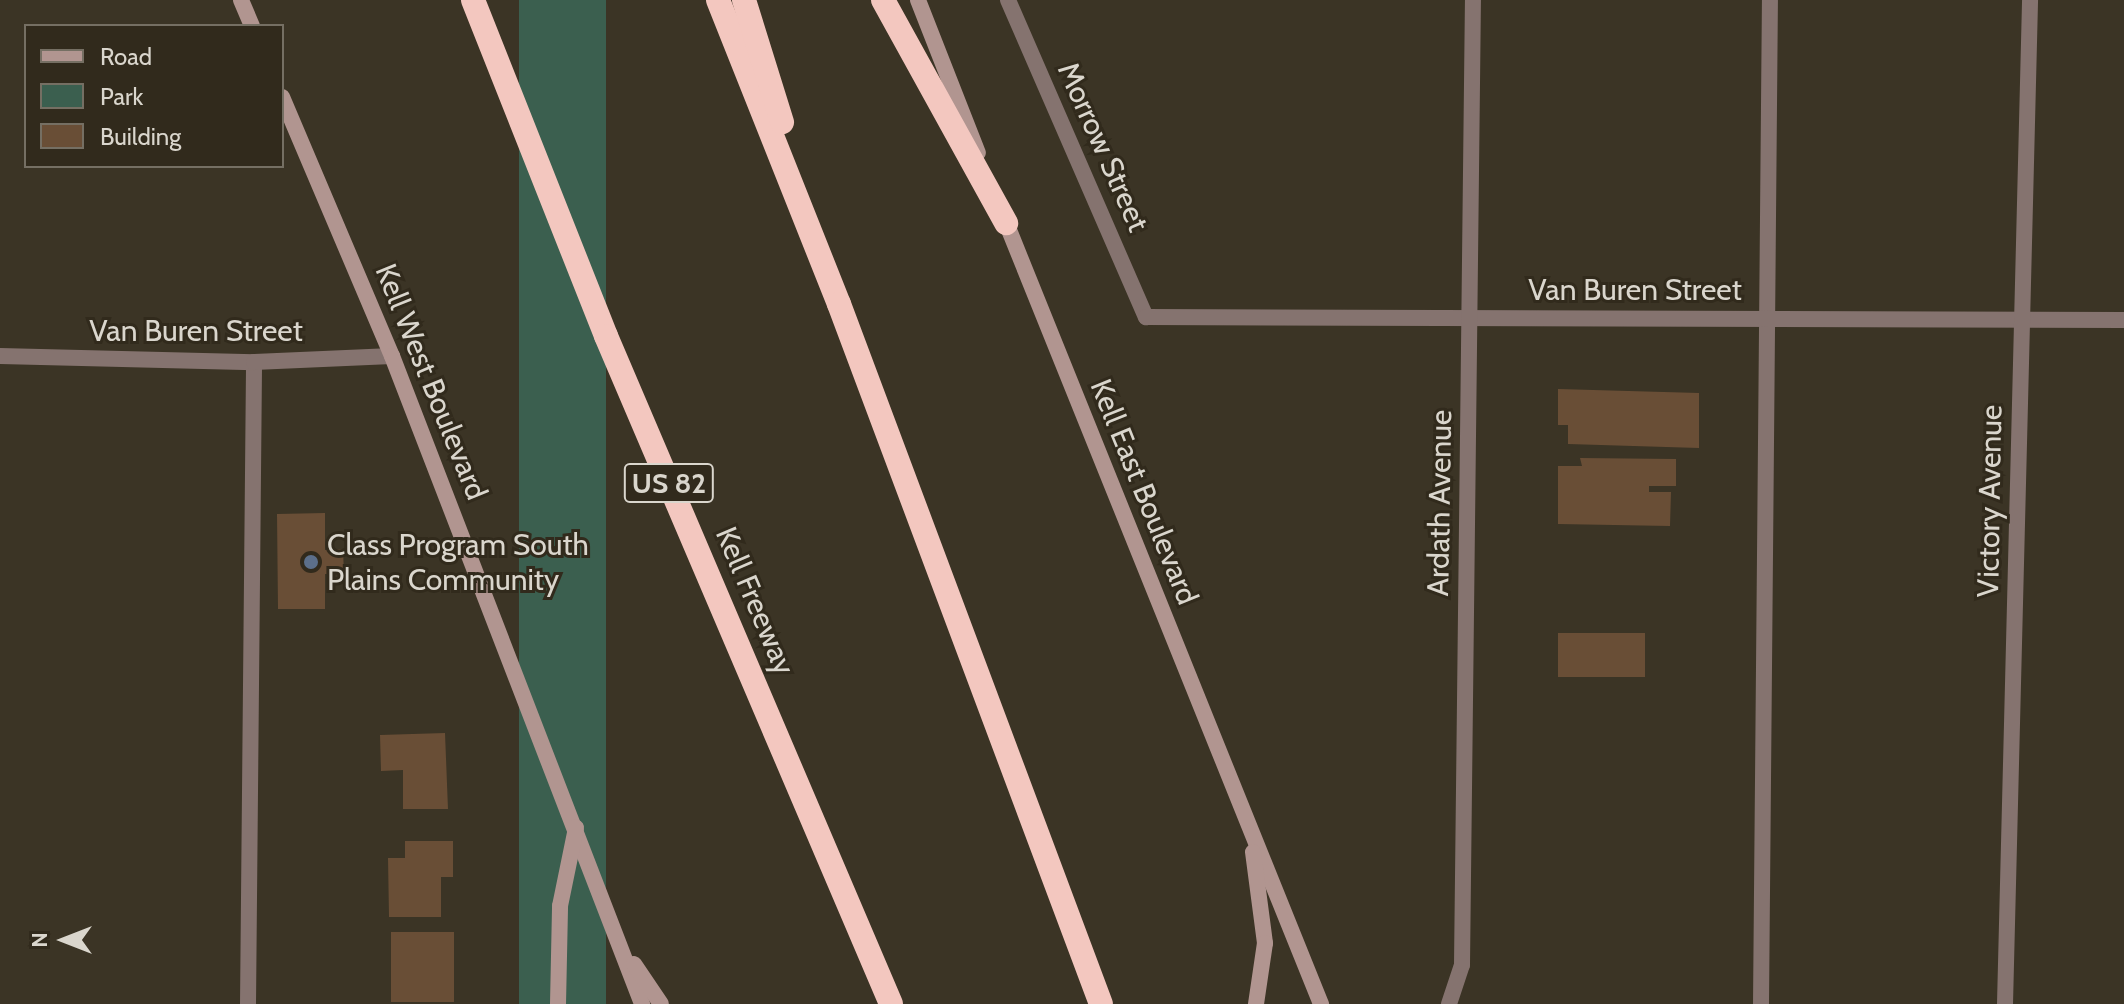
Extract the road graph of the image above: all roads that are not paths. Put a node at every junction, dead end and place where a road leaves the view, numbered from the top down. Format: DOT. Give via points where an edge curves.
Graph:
graph roads {
  1 [pos="241,0"];
  2 [pos="473,0"];
  3 [pos="718,0"];
  4 [pos="744,0"];
  5 [pos="883,0"];
  6 [pos="918,0"];
  7 [pos="1008,0"];
  8 [pos="1473,0"];
  9 [pos="1770,0"];
  10 [pos="2030,0"];
  11 [pos="251,24"];
  12 [pos="284,102"];
  13 [pos="1006,223"];
  14 [pos="839,304"];
  15 [pos="1146,317"];
  16 [pos="1470,318"];
  17 [pos="1767,319"];
  18 [pos="2022,320"];
  19 [pos="2124,320"];
  20 [pos="0,356"];
  21 [pos="392,356"];
  22 [pos="254,362"];
  23 [pos="577,826"];
  24 [pos="1250,829"];
  25 [pos="621,946"];
  26 [pos="248,1004"];
  27 [pos="558,1004"];
  28 [pos="642,1004"];
  29 [pos="661,1004"];
  30 [pos="891,1004"];
  31 [pos="1101,1004"];
  32 [pos="1256,1004"];
  33 [pos="1321,1004"];
  34 [pos="1449,1004"];
  35 [pos="1761,1004"];
  36 [pos="2005,1004"];
  1 -- 11 [label="main road"];
  2 -- 30 [label="highway, Kell Freeway / US 82" via="606,336"];
  3 -- 14 [label="highway"];
  4 -- 14 [label="highway"];
  5 -- 13 [label="highway"];
  6 -- 13 [label="main road, Kell East Boulevard"];
  7 -- 15 [label="street, Morrow Street"];
  8 -- 16 [label="street, Ardath Avenue"];
  9 -- 17 [label="street"];
  10 -- 18 [label="street, Victory Avenue"];
  12 -- 21 [label="main road, Kell West Boulevard"];
  13 -- 24 [label="main road, Kell East Boulevard"];
  14 -- 31 [label="highway"];
  15 -- 16 [label="street, Van Buren Street"];
  16 -- 17 [label="street, Van Buren Street"];
  16 -- 34 [label="street, Ardath Avenue" via="1462,965"];
  17 -- 18 [label="street, Van Buren Street"];
  17 -- 35 [label="street"];
  18 -- 19 [label="street, Van Buren Street"];
  18 -- 36 [label="street, Victory Avenue"];
  20 -- 22 [label="street, Van Buren Street"];
  21 -- 22 [label="street, Van Buren Street"];
  21 -- 23 [label="main road, Kell West Boulevard"];
  22 -- 26 [label="street"];
  23 -- 25 [label="main road, Kell West Boulevard"];
  23 -- 27 [label="main road" via="560,906"];
  24 -- 32 [label="main road" via="1265,943"];
  24 -- 33 [label="main road, Kell East Boulevard"];
  25 -- 28 [label="main road, Kell West Boulevard"];
  25 -- 29 [label="main road"];
}
